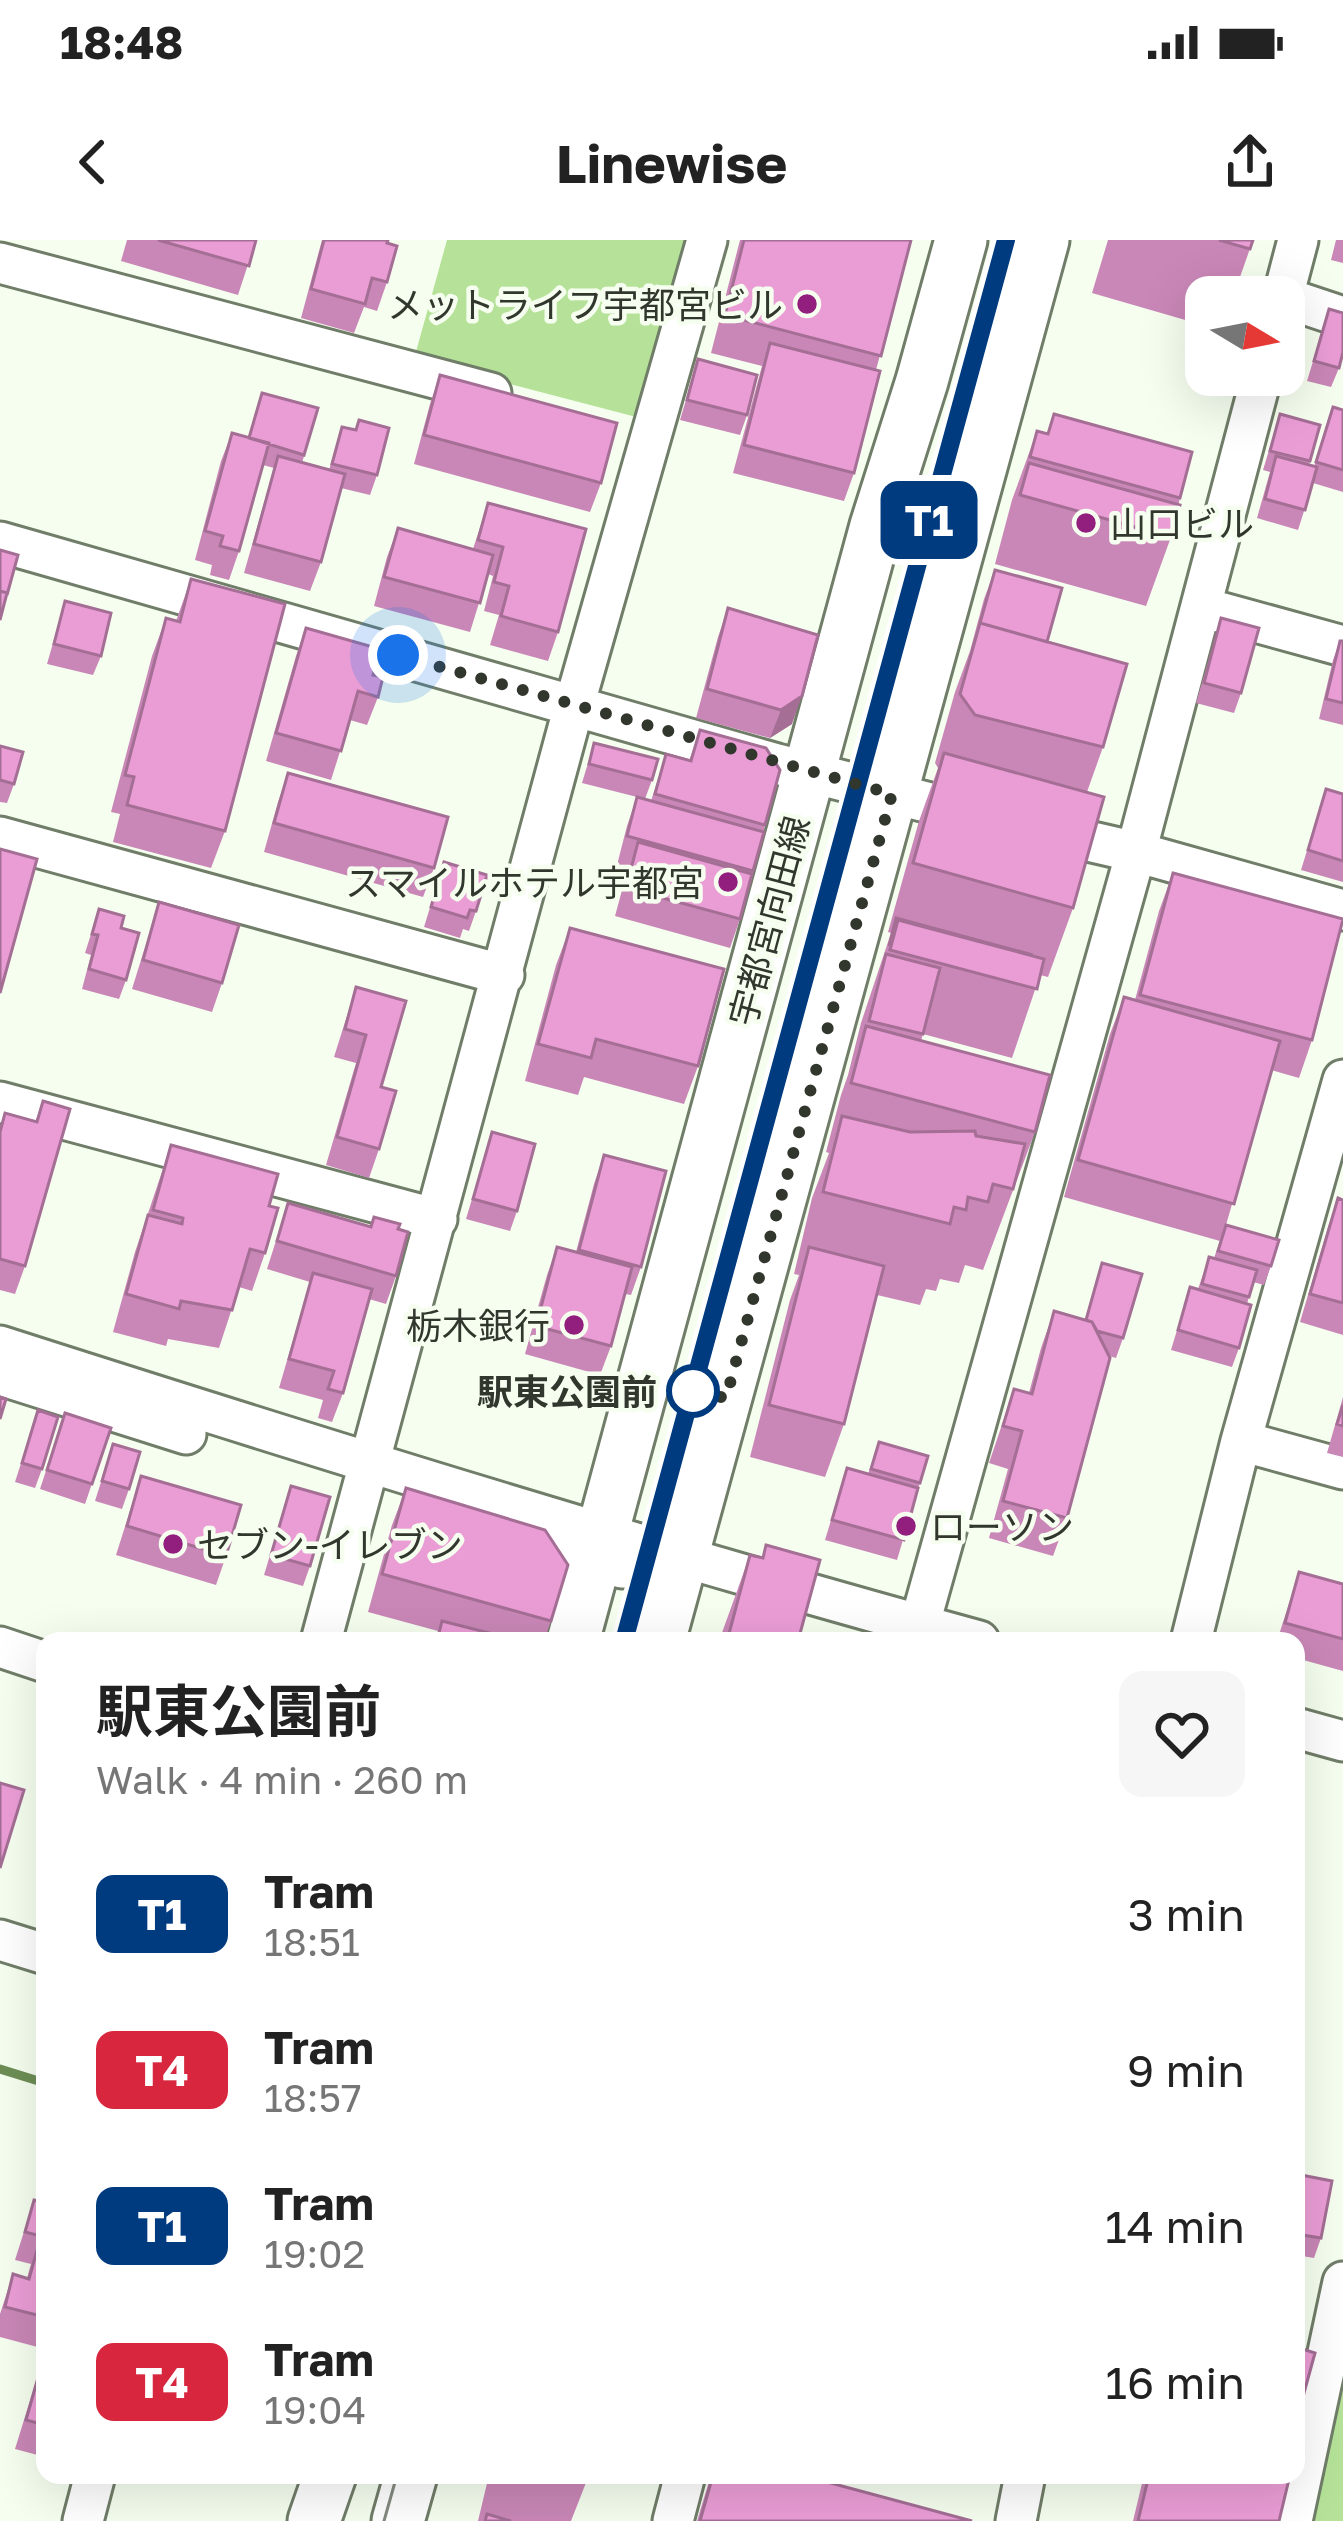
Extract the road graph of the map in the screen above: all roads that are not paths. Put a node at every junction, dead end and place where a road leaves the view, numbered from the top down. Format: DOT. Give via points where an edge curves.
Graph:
graph roads {
  1 [pos="707,240"];
  2 [pos="961,240"];
  3 [pos="1042,240"];
  4 [pos="1298,240"];
  5 [pos="3,259"];
  6 [pos="1289,276"];
  7 [pos="1305,304"];
  8 [pos="1343,317"];
  9 [pos="1256,396"];
  10 [pos="518,400"];
  11 [pos="608,424"];
  12 [pos="653,436"];
  13 [pos="0,542"];
  14 [pos="1201,607"];
  15 [pos="1343,646"];
  16 [pos="574,706"];
  17 [pos="809,772"];
  18 [pos="892,794"];
  19 [pos="0,837"];
  20 [pos="1136,852"];
  21 [pos="1343,910"];
  22 [pos="504,975"];
  23 [pos="1343,1080"];
  24 [pos="0,1102"];
  25 [pos="1328,1189"];
  26 [pos="437,1219"];
  27 [pos="0,1346"];
  28 [pos="0,1375"];
  29 [pos="1241,1441"];
  30 [pos="1343,1469"];
  31 [pos="366,1477"];
  32 [pos="597,1547"];
  33 [pos="679,1570"];
  34 [pos="323,1632"];
  35 [pos="575,1632"];
  36 [pos="662,1632"];
  37 [pos="895,1632"];
  38 [pos="910,1632"];
  39 [pos="1192,1632"];
  40 [pos="0,1647"];
  41 [pos="36,1659"];
  42 [pos="1305,1730"];
  43 [pos="1343,1741"];
  44 [pos="1305,1752"];
  45 [pos="1343,1763"];
  46 [pos="0,1940"];
  47 [pos="36,1951"];
  48 [pos="1343,2282"];
  49 [pos="1305,2460"];
  50 [pos="92,2484"];
  51 [pos="327,2484"];
  52 [pos="358,2484"];
  53 [pos="408,2484"];
  54 [pos="440,2484"];
  55 [pos="683,2484"];
  56 [pos="1023,2484"];
  57 [pos="1300,2484"];
  58 [pos="82,2521"];
  59 [pos="314,2521"];
  60 [pos="348,2521"];
  61 [pos="398,2521"];
  62 [pos="430,2521"];
  63 [pos="673,2521"];
  64 [pos="1016,2521"];
  65 [pos="1292,2521"];
  1 -- 12 [label="street"];
  2 -- 17 [label="main road, 宇都宮向田線"];
  3 -- 18 [label="main road"];
  4 -- 6 [label="street"];
  5 -- 10 [label="street"];
  7 -- 8 [label="street"];
  9 -- 14 [label="street"];
  11 -- 12 [label="street"];
  12 -- 16 [label="street"];
  13 -- 16 [label="street"];
  14 -- 15 [label="street"];
  14 -- 20 [label="street"];
  16 -- 17 [label="street"];
  16 -- 22 [label="street"];
  17 -- 18 [label="street"];
  17 -- 32 [label="main road, 宇都宮向田線"];
  18 -- 20 [label="street"];
  18 -- 33 [label="main road"];
  19 -- 22 [label="street"];
  20 -- 21 [label="street"];
  20 -- 38 [label="street"];
  22 -- 26 [label="street"];
  23 -- 25 [label="street"];
  24 -- 26 [label="street"];
  25 -- 29 [label="street"];
  26 -- 31 [label="street"];
  27 -- 31 [label="street"];
  28 -- 31 [label="street"];
  29 -- 30 [label="street"];
  29 -- 39 [label="street"];
  31 -- 32 [label="street"];
  31 -- 34 [label="street"];
  32 -- 33 [label="street"];
  32 -- 35 [label="main road, 宇都宮向田線"];
  33 -- 36 [label="main road"];
  33 -- 37 [label="street"];
  40 -- 41 [label="street"];
  42 -- 43 [label="street"];
  44 -- 45 [label="street"];
  46 -- 47 [label="street"];
  48 -- 49 [label="street"];
  50 -- 58 [label="street"];
  51 -- 59 [label="main road"];
  52 -- 60 [label="main road"];
  53 -- 61 [label="main road"];
  54 -- 62 [label="main road"];
  55 -- 63 [label="street"];
  56 -- 64 [label="street"];
  57 -- 65 [label="street"];
}
